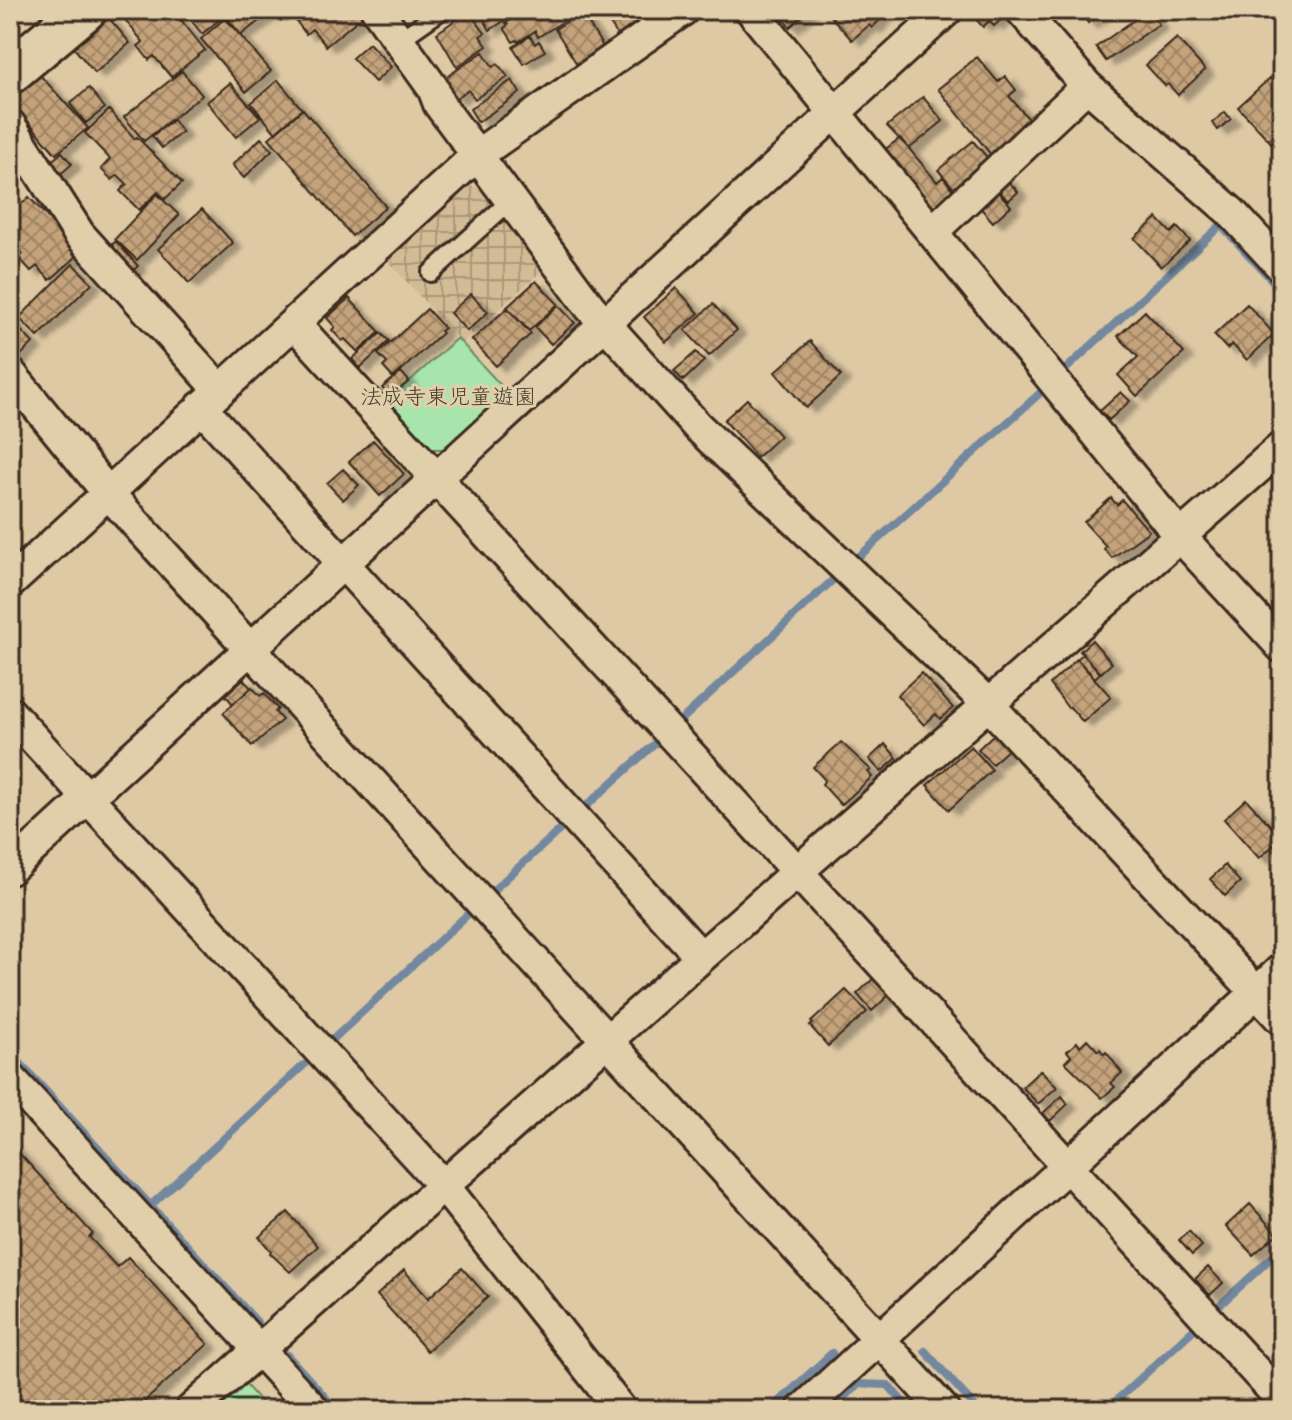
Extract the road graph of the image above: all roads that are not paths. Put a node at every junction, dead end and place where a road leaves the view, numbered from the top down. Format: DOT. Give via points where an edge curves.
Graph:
graph roads {
  1 [pos="84,10"];
  2 [pos="377,10"];
  3 [pos="442,10"];
  4 [pos="683,10"];
  5 [pos="752,10"];
  6 [pos="1021,10"];
  7 [pos="944,11"];
  8 [pos="399,40"];
  9 [pos="10,72"];
  10 [pos="1087,86"];
  11 [pos="835,113"];
  12 [pos="10,125"];
  13 [pos="476,156"];
  14 [pos="510,201"];
  15 [pos="932,232"];
  16 [pos="1282,267"];
  17 [pos="431,273"];
  18 [pos="294,323"];
  19 [pos="604,323"];
  20 [pos="10,373"];
  21 [pos="211,399"];
  22 [pos="1282,447"];
  23 [pos="437,476"];
  24 [pos="108,493"];
  25 [pos="1180,536"];
  26 [pos="343,563"];
  27 [pos="10,583"];
  28 [pos="1282,647"];
  29 [pos="251,648"];
  30 [pos="989,705"];
  31 [pos="10,713"];
  32 [pos="87,797"];
  33 [pos="10,869"];
  34 [pos="797,872"];
  35 [pos="701,957"];
  36 [pos="1282,969"];
  37 [pos="1257,992"];
  38 [pos="1282,1020"];
  39 [pos="607,1041"];
  40 [pos="10,1078"];
  41 [pos="1068,1165"];
  42 [pos="444,1186"];
  43 [pos="879,1339"];
  44 [pos="259,1349"];
  45 [pos="1282,1400"];
  46 [pos="191,1410"];
  47 [pos="314,1410"];
  48 [pos="621,1410"];
  49 [pos="802,1410"];
  50 [pos="944,1410"];
  1 -- 9 [label="main road"];
  2 -- 8 [label="street"];
  3 -- 8 [label="lane"];
  4 -- 13 [label="street"];
  5 -- 11 [label="street"];
  6 -- 10 [label="street"];
  7 -- 11 [label="street"];
  8 -- 13 [label="street"];
  10 -- 15 [label="street"];
  10 -- 16 [label="street" via="1231,212"];
  11 -- 15 [label="street"];
  11 -- 19 [label="street"];
  12 -- 21 [label="street" via="79,234"];
  13 -- 14 [label="street"];
  13 -- 18 [label="street"];
  14 -- 17 [label="lane"];
  14 -- 19 [label="street"];
  15 -- 25 [label="street"];
  18 -- 21 [label="street"];
  18 -- 23 [label="street"];
  19 -- 23 [label="street"];
  19 -- 30 [label="street" via="697,426"];
  20 -- 24 [label="street"];
  21 -- 24 [label="street"];
  21 -- 26 [label="street"];
  22 -- 25 [label="street"];
  23 -- 26 [label="street"];
  23 -- 34 [label="street"];
  24 -- 27 [label="street"];
  24 -- 29 [label="street"];
  25 -- 28 [label="street"];
  25 -- 30 [label="street"];
  26 -- 29 [label="street"];
  26 -- 35 [label="street"];
  29 -- 32 [label="street"];
  29 -- 39 [label="street"];
  30 -- 34 [label="street"];
  30 -- 37 [label="street"];
  31 -- 32 [label="street"];
  32 -- 33 [label="street"];
  32 -- 42 [label="street"];
  34 -- 35 [label="street"];
  34 -- 41 [label="street"];
  35 -- 39 [label="street"];
  36 -- 37 [label="street"];
  37 -- 38 [label="street"];
  37 -- 41 [label="street"];
  39 -- 42 [label="street"];
  39 -- 43 [label="street"];
  40 -- 44 [label="street"];
  41 -- 43 [label="street"];
  41 -- 45 [label="street"];
  42 -- 44 [label="street"];
  42 -- 48 [label="street"];
  43 -- 49 [label="street"];
  43 -- 50 [label="street"];
  44 -- 46 [label="street"];
  44 -- 47 [label="street"];
}
